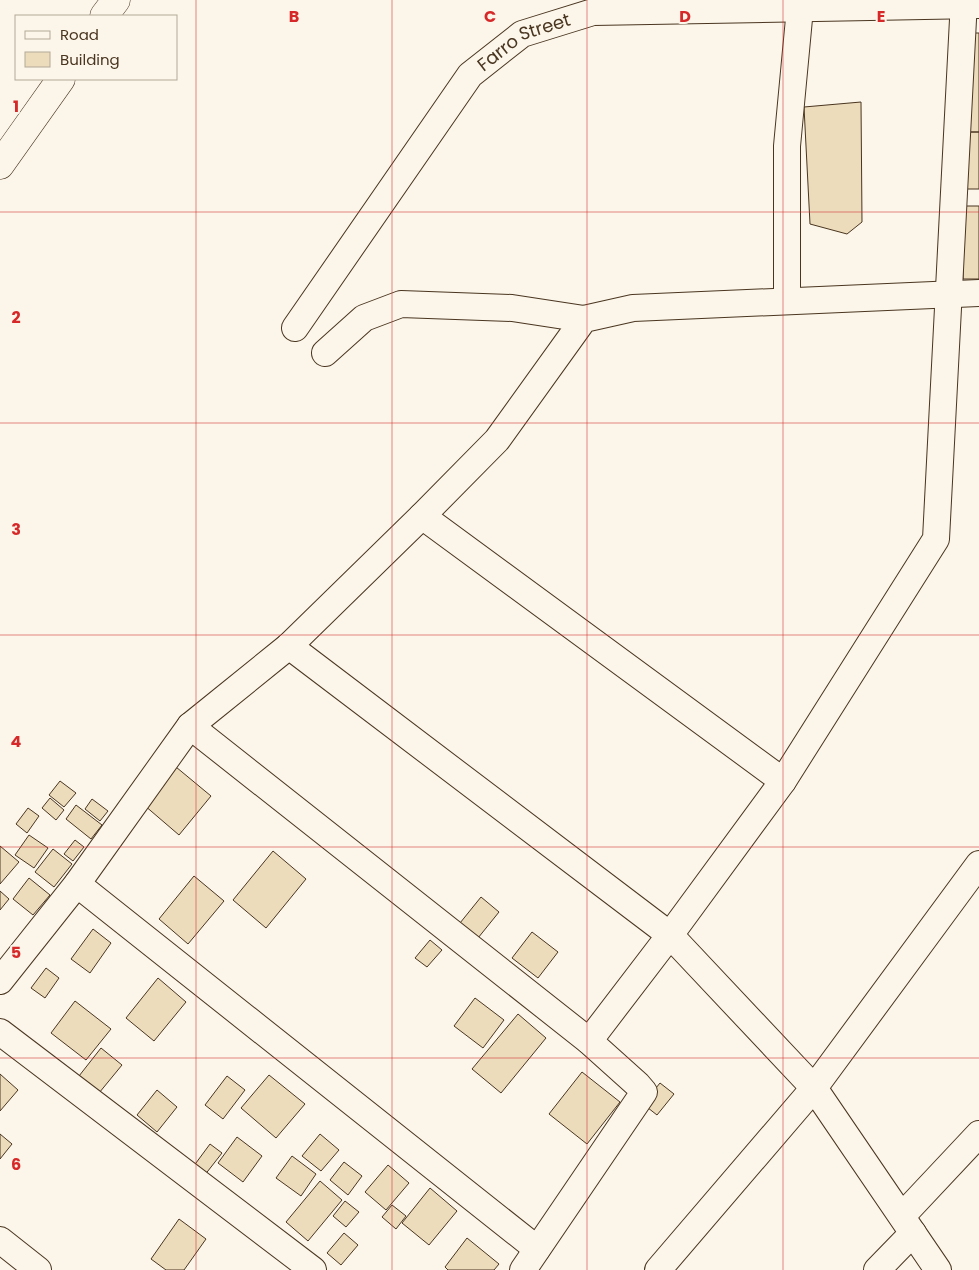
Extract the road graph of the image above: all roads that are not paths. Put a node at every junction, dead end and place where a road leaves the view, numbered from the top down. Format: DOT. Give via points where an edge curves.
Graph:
graph roads {
  1 [pos="116,0"];
  2 [pos="969,4"];
  3 [pos="800,8"];
  4 [pos="105,15"];
  5 [pos="59,80"];
  6 [pos="0,165"];
  7 [pos="979,293"];
  8 [pos="950,295"];
  9 [pos="787,302"];
  10 [pos="584,320"];
  11 [pos="295,328"];
  12 [pos="325,352"];
  13 [pos="422,516"];
  14 [pos="289,646"];
  15 [pos="190,726"];
  16 [pos="783,781"];
  17 [pos="979,864"];
  18 [pos="77,884"];
  19 [pos="670,935"];
  20 [pos="0,980"];
  21 [pos="0,1032"];
  22 [pos="589,1041"];
  23 [pos="814,1088"];
  24 [pos="979,1134"];
  25 [pos="907,1224"];
  26 [pos="0,1240"];
  27 [pos="530,1260"];
  28 [pos="38,1270"];
  29 [pos="312,1270"];
  30 [pos="658,1270"];
  31 [pos="877,1270"];
  32 [pos="938,1270"];
  1 -- 4 [label="main road"];
  2 -- 3 [label="street, Farro Street"];
  2 -- 8 [label="street"];
  3 -- 9 [label="street" via="787,146"];
  3 -- 11 [label="street, Farro Street" via="593,12 522,34 470,75"];
  5 -- 6 [label="main road"];
  7 -- 8 [label="street"];
  8 -- 9 [label="street"];
  8 -- 16 [label="street" via="936,539"];
  9 -- 10 [label="street" via="633,308"];
  10 -- 12 [label="street" via="512,308 401,304 364,318"];
  10 -- 13 [label="street" via="497,440"];
  13 -- 14 [label="street"];
  13 -- 16 [label="street"];
  14 -- 15 [label="street"];
  14 -- 19 [label="street"];
  15 -- 18 [label="street"];
  15 -- 22 [label="street"];
  16 -- 19 [label="street"];
  17 -- 23 [label="street"];
  18 -- 20 [label="street"];
  18 -- 27 [label="street"];
  19 -- 22 [label="street"];
  19 -- 23 [label="street"];
  21 -- 29 [label="street"];
  22 -- 27 [label="street" via="644,1092"];
  23 -- 25 [label="street"];
  23 -- 30 [label="street"];
  24 -- 25 [label="street"];
  25 -- 31 [label="street"];
  25 -- 32 [label="street"];
  26 -- 28 [label="street"];
}
